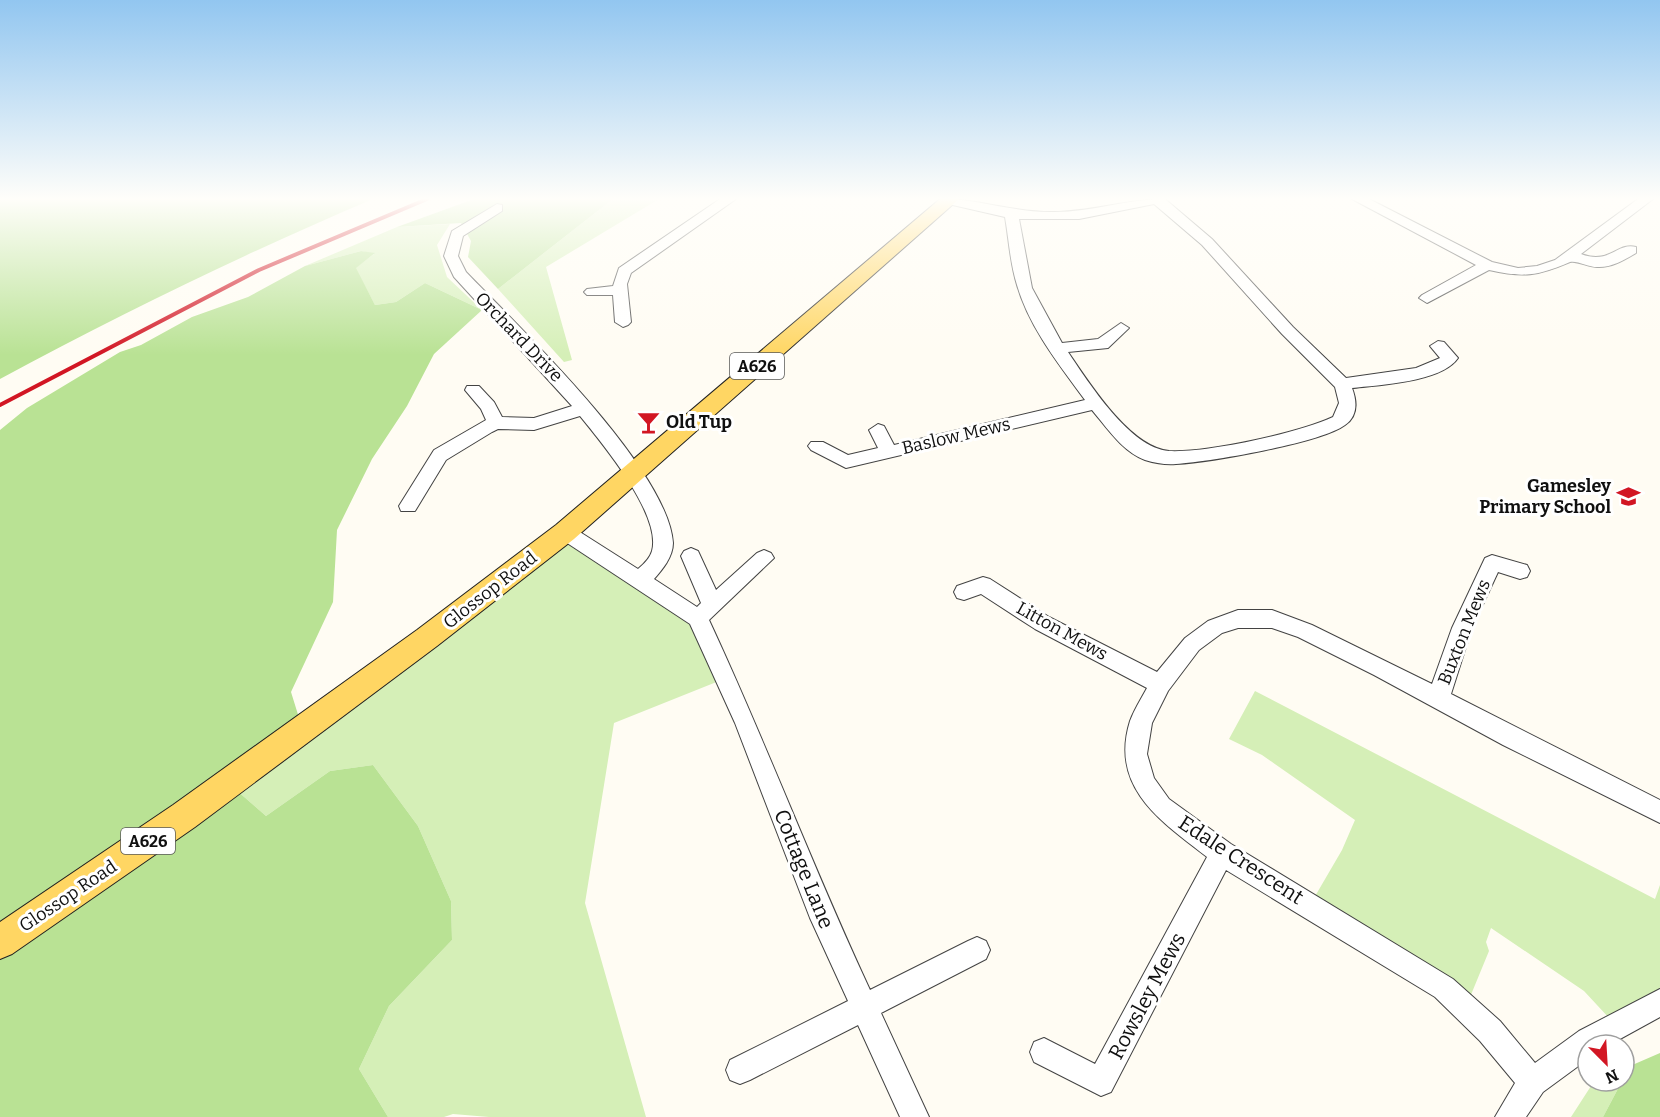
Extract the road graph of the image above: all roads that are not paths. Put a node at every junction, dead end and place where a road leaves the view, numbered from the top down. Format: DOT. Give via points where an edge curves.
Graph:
graph roads {
  1 [pos="452,251"];
  2 [pos="653,251"];
  3 [pos="890,251"];
  4 [pos="1018,251"];
  5 [pos="1216,251"];
  6 [pos="1460,251"];
  7 [pos="1574,251"];
  8 [pos="1629,251"];
  9 [pos="1569,255"];
  10 [pos="1487,265"];
  11 [pos="620,290"];
  12 [pos="592,292"];
  13 [pos="1427,298"];
  14 [pos="623,322"];
  15 [pos="1121,327"];
  16 [pos="1438,346"];
  17 [pos="1059,348"];
  18 [pos="1342,384"];
  19 [pos="473,390"];
  20 [pos="1098,403"];
  21 [pos="583,410"];
  22 [pos="496,423"];
  23 [pos="878,430"];
  24 [pos="817,446"];
  25 [pos="888,451"];
  26 [pos="633,471"];
  27 [pos="408,506"];
  28 [pos="565,532"];
  29 [pos="691,556"];
  30 [pos="764,558"];
  31 [pos="1520,571"];
  32 [pos="640,580"];
  33 [pos="964,592"];
  34 [pos="705,612"];
  35 [pos="1160,684"];
  36 [pos="1439,696"];
  37 [pos="1660,812"];
  38 [pos="1222,853"];
  39 [pos="0,942"];
  40 [pos="978,950"];
  41 [pos="1660,1002"];
  42 [pos="865,1007"];
  43 [pos="1044,1052"];
  44 [pos="740,1070"];
  45 [pos="1533,1082"];
  46 [pos="915,1117"];
  47 [pos="1509,1117"];
  1 -- 21 [label="street, Orchard Drive" via="459,274 564,384"];
  2 -- 11 [label="street" via="624,271"];
  3 -- 26 [label="main road, Glossop Road / A626"];
  4 -- 17 [label="street" via="1025,289 1038,318"];
  5 -- 18 [label="street"];
  6 -- 10 [label="street"];
  7 -- 9 [label="street"];
  8 -- 9 [label="street" via="1608,263 1591,264"];
  9 -- 10 [label="street" via="1560,263 1530,271"];
  10 -- 13 [label="street"];
  11 -- 12 [label="street"];
  11 -- 14 [label="street"];
  15 -- 17 [label="street" via="1102,344"];
  16 -- 18 [label="street" via="1450,358 1445,364"];
  17 -- 20 [label="street"];
  18 -- 20 [label="street" via="1348,408 1339,420 1322,429 1219,453 1174,458 1147,454 1114,427"];
  19 -- 22 [label="street" via="488,406"];
  20 -- 25 [label="street, Baslow Mews"];
  21 -- 22 [label="street" via="520,426"];
  21 -- 26 [label="street, Orchard Drive"];
  22 -- 27 [label="street" via="440,455 421,491"];
  23 -- 25 [label="street"];
  24 -- 25 [label="street, Baslow Mews" via="846,462"];
  26 -- 28 [label="main road, Glossop Road / A626"];
  26 -- 32 [label="street" via="662,526 664,544 657,563"];
  28 -- 32 [label="street"];
  28 -- 39 [label="main road, Glossop Road / A626" via="184,816"];
  29 -- 34 [label="street, Cottage Lane"];
  30 -- 34 [label="street"];
  31 -- 36 [label="street, Buxton Mews" via="1492,563 1462,628"];
  32 -- 34 [label="street"];
  33 -- 35 [label="street, Litton Mews" via="983,585 1042,623"];
  34 -- 42 [label="street, Cottage Lane" via="823,918"];
  35 -- 36 [label="street, Edale Crescent" via="1192,644 1215,627 1238,619 1272,619"];
  35 -- 38 [label="street, Edale Crescent" via="1141,722 1136,754 1144,783 1161,807"];
  36 -- 37 [label="street, Edale Crescent" via="1511,738"];
  38 -- 43 [label="street, Rowsley Mews" via="1101,1082"];
  38 -- 45 [label="street, Edale Crescent" via="1444,988 1490,1031"];
  40 -- 42 [label="street"];
  41 -- 45 [label="street" via="1589,1041"];
  42 -- 44 [label="street"];
  42 -- 46 [label="street, Cottage Lane"];
  45 -- 47 [label="street"];
}
